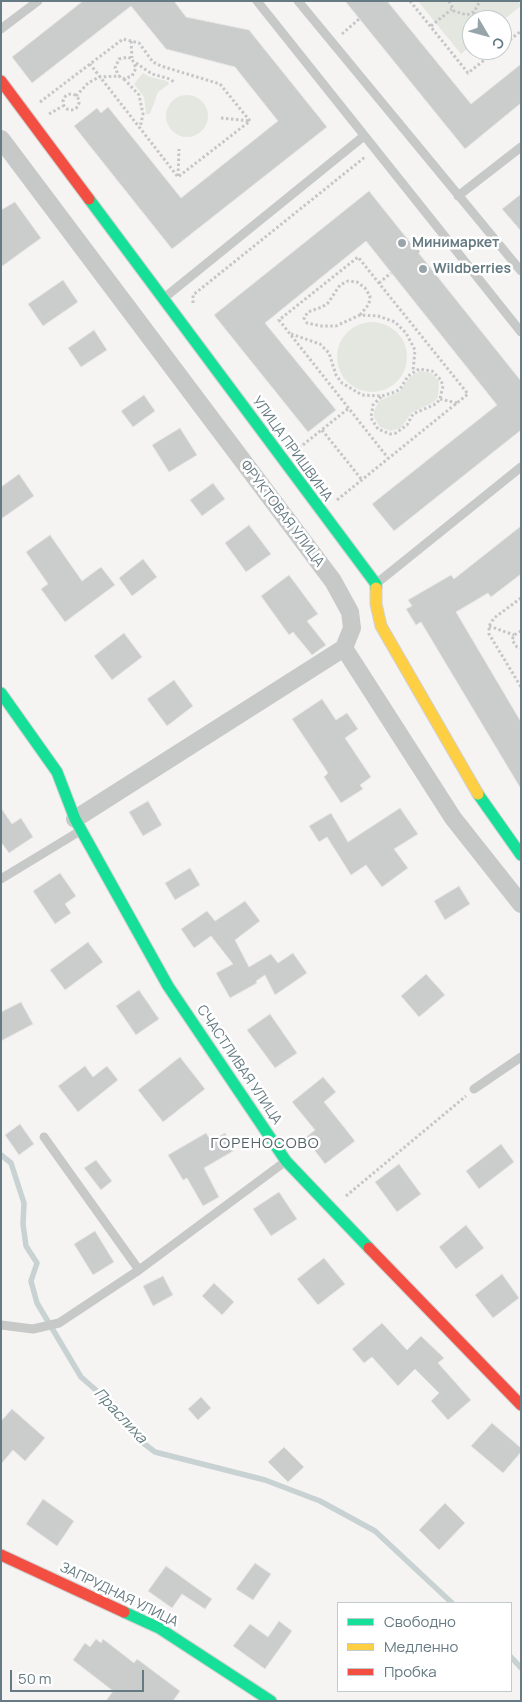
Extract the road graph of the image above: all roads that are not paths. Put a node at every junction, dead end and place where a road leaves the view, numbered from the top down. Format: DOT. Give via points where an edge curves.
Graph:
graph roads {
  1 [pos="38,1"];
  2 [pos="257,1"];
  3 [pos="298,1"];
  4 [pos="1,29"];
  5 [pos="1,81"];
  6 [pos="364,136"];
  7 [pos="1,140"];
  8 [pos="521,147"];
  9 [pos="458,196"];
  10 [pos="521,270"];
  11 [pos="162,299"];
  12 [pos="521,332"];
  13 [pos="521,467"];
  14 [pos="376,584"];
  15 [pos="344,648"];
  16 [pos="1,692"];
  17 [pos="78,824"];
  18 [pos="521,855"];
  19 [pos="1,879"];
  20 [pos="521,904"];
  21 [pos="521,1057"];
  22 [pos="474,1089"];
  23 [pos="44,1138"];
  24 [pos="286,1161"];
  25 [pos="139,1270"];
  26 [pos="1,1326"];
  27 [pos="521,1405"];
  28 [pos="1,1555"];
  29 [pos="271,1701"];
  1 -- 4 [label="lane"];
  2 -- 6 [label="lane"];
  3 -- 9 [label="lane"];
  5 -- 11 [label="street, УЛИЦА ПРИШВИНА"];
  6 -- 11 [label="lane"];
  6 -- 12 [label="lane"];
  7 -- 15 [label="street, ФРУКТОВАЯ УЛИЦА" via="333,581 350,612 352,628"];
  8 -- 9 [label="lane"];
  9 -- 10 [label="lane"];
  11 -- 14 [label="street, УЛИЦА ПРИШВИНА"];
  13 -- 14 [label="lane"];
  14 -- 18 [label="street" via="381,626 472,786"];
  15 -- 17 [label="street"];
  15 -- 20 [label="street" via="453,818"];
  16 -- 17 [label="street, СЧАСТЛИВАЯ УЛИЦА" via="57,772"];
  17 -- 19 [label="lane"];
  17 -- 24 [label="street, СЧАСТЛИВАЯ УЛИЦА" via="168,986"];
  21 -- 22 [label="lane"];
  23 -- 25 [label="lane"];
  24 -- 25 [label="lane"];
  24 -- 27 [label="street, СЧАСТЛИВАЯ УЛИЦА"];
  25 -- 26 [label="lane" via="60,1323 33,1328"];
  28 -- 29 [label="street, ЗАПРУДНАЯ УЛИЦА" via="160,1628"];
}
